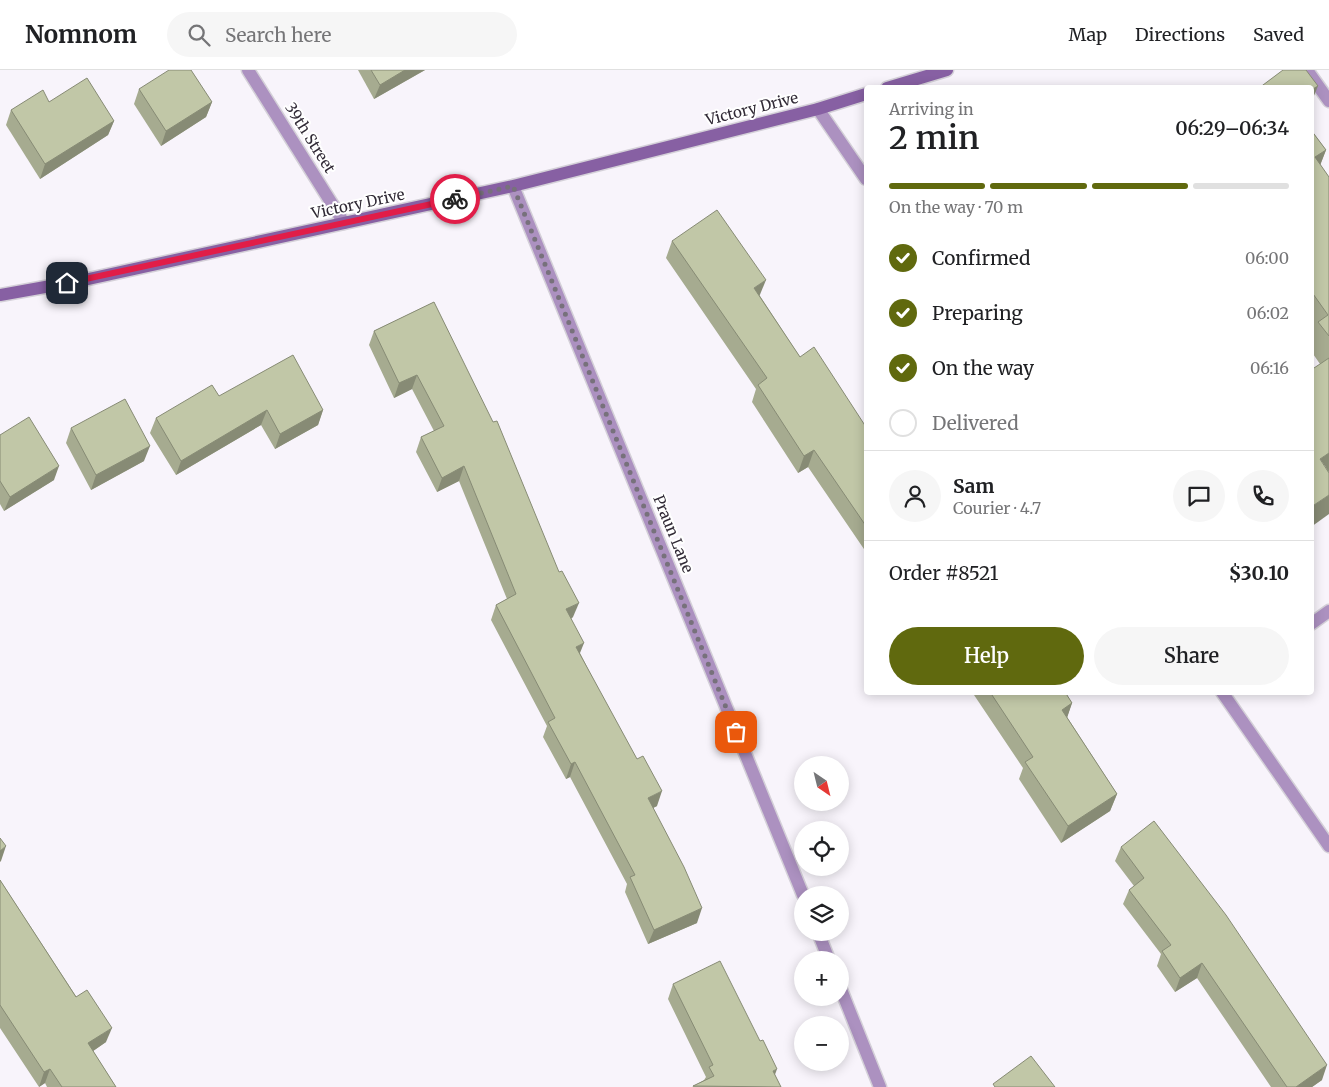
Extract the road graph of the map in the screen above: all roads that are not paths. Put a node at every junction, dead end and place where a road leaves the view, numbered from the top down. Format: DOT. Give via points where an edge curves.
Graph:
graph roads {
  1 [pos="248,70"];
  2 [pos="948,70"];
  3 [pos="1308,70"];
  4 [pos="913,74"];
  5 [pos="1329,77"];
  6 [pos="1317,84"];
  7 [pos="893,85"];
  8 [pos="864,95"];
  9 [pos="1329,101"];
  10 [pos="818,109"];
  11 [pos="864,177"];
  12 [pos="513,186"];
  13 [pos="344,223"];
  14 [pos="0,295"];
  15 [pos="1329,611"];
  16 [pos="1314,622"];
  17 [pos="1224,695"];
  18 [pos="1329,846"];
  19 [pos="799,886"];
  20 [pos="848,1006"];
  21 [pos="880,1087"];
  1 -- 13 [label="street, 39th Street"];
  2 -- 4 [label="main road"];
  3 -- 6 [label="street"];
  4 -- 7 [label="main road"];
  5 -- 6 [label="street"];
  6 -- 9 [label="street"];
  8 -- 10 [label="main road, Victory Drive"];
  10 -- 11 [label="street"];
  10 -- 12 [label="main road, Victory Drive"];
  12 -- 13 [label="main road, Victory Drive"];
  12 -- 19 [label="street, Praun Lane"];
  13 -- 14 [label="main road, Victory Drive" via="84,280"];
  15 -- 16 [label="street"];
  17 -- 18 [label="street"];
  20 -- 21 [label="street"];
}
